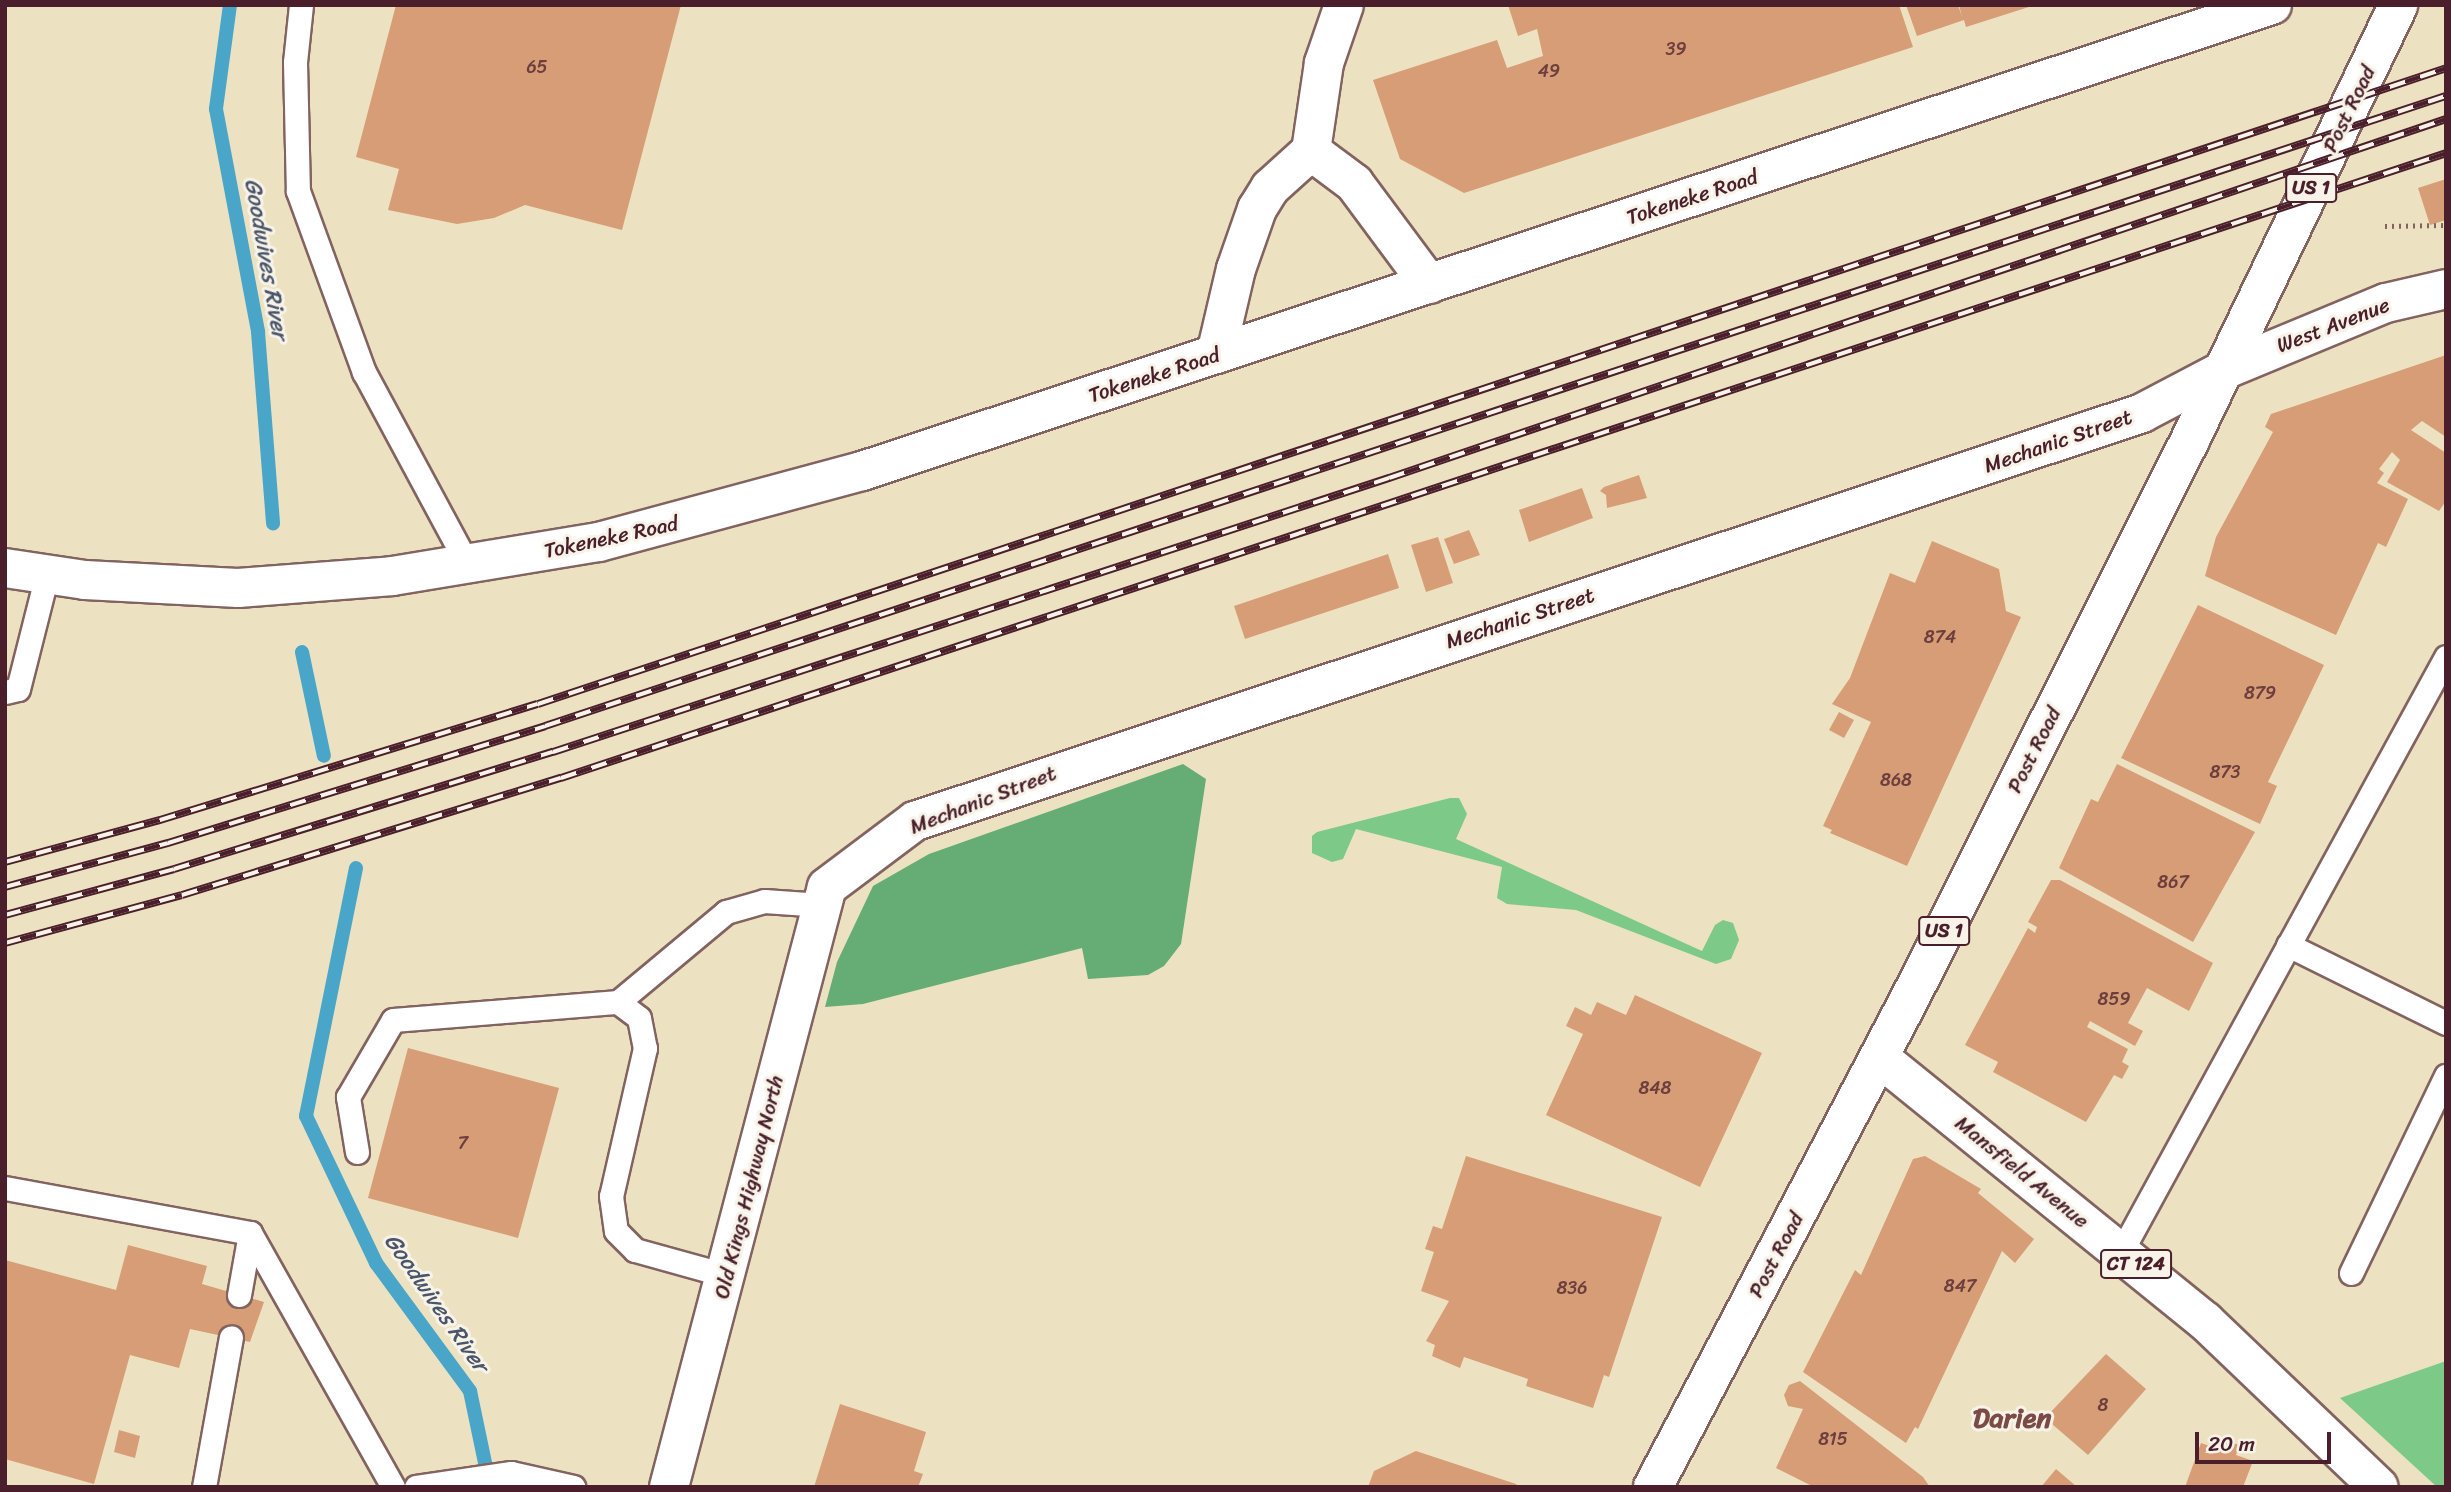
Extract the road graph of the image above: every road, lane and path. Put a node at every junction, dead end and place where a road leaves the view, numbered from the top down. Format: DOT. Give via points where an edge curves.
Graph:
graph roads {
  1 [pos="301,5"];
  2 [pos="1344,5"];
  3 [pos="2272,5"];
  4 [pos="2398,5"];
  5 [pos="1311,151"];
  6 [pos="2444,223"];
  7 [pos="2385,226"];
  8 [pos="1429,284"];
  9 [pos="2446,289"];
  10 [pos="1216,354"];
  11 [pos="2224,370"];
  12 [pos="468,565"];
  13 [pos="5,568"];
  14 [pos="47,574"];
  15 [pos="2446,657"];
  16 [pos="5,692"];
  17 [pos="824,896"];
  18 [pos="2288,945"];
  19 [pos="618,1002"];
  20 [pos="2446,1023"];
  21 [pos="1880,1058"];
  22 [pos="2446,1076"];
  23 [pos="357,1152"];
  24 [pos="5,1188"];
  25 [pos="250,1233"];
  26 [pos="2121,1252"];
  27 [pos="2351,1273"];
  28 [pos="724,1275"];
  29 [pos="239,1295"];
  30 [pos="231,1338"];
  31 [pos="204,1487"];
  32 [pos="393,1487"];
  33 [pos="416,1487"];
  34 [pos="573,1487"];
  35 [pos="669,1487"];
  36 [pos="1653,1487"];
  37 [pos="2379,1487"];
  1 -- 12 [label="lane" via="295,62 298,191 364,372"];
  2 -- 5 [label="main road" via="1324,63"];
  3 -- 8 [label="main road, Tokeneke Road"];
  4 -- 11 [label="main road, Post Road / US 1"];
  5 -- 8 [label="main road" via="1354,183"];
  5 -- 10 [label="main road" via="1270,188 1257,209 1236,269"];
  6 -- 7 [label="path"];
  8 -- 10 [label="main road, Tokeneke Road"];
  9 -- 11 [label="main road, West Avenue" via="2386,303"];
  10 -- 12 [label="main road, Tokeneke Road" via="737,508 598,542"];
  11 -- 17 [label="main road, Mechanic Street" via="2141,413 915,821"];
  11 -- 21 [label="main road, Post Road / US 1"];
  12 -- 14 [label="main road, Tokeneke Road" via="379,578 238,589 162,587"];
  13 -- 14 [label="main road, Tokeneke Road"];
  14 -- 16 [label="lane" via="18,689"];
  15 -- 18 [label="lane"];
  17 -- 19 [label="lane" via="764,901 726,912"];
  17 -- 28 [label="main road, Old Kings Highway North"];
  18 -- 20 [label="lane"];
  18 -- 26 [label="lane"];
  19 -- 23 [label="lane" via="393,1020 348,1097"];
  19 -- 28 [label="lane" via="639,1018 645,1048 611,1196 616,1231 635,1250"];
  21 -- 26 [label="main road, Mansfield Avenue / CT 124"];
  21 -- 36 [label="main road, Post Road / US 1"];
  22 -- 27 [label="lane"];
  24 -- 25 [label="lane"];
  25 -- 29 [label="lane"];
  25 -- 32 [label="lane"];
  26 -- 37 [label="main road, Mansfield Avenue / CT 124" via="2205,1321"];
  28 -- 35 [label="main road, Old Kings Highway North"];
  30 -- 31 [label="lane"];
  33 -- 34 [label="lane" via="452,1478 511,1473"];
}
